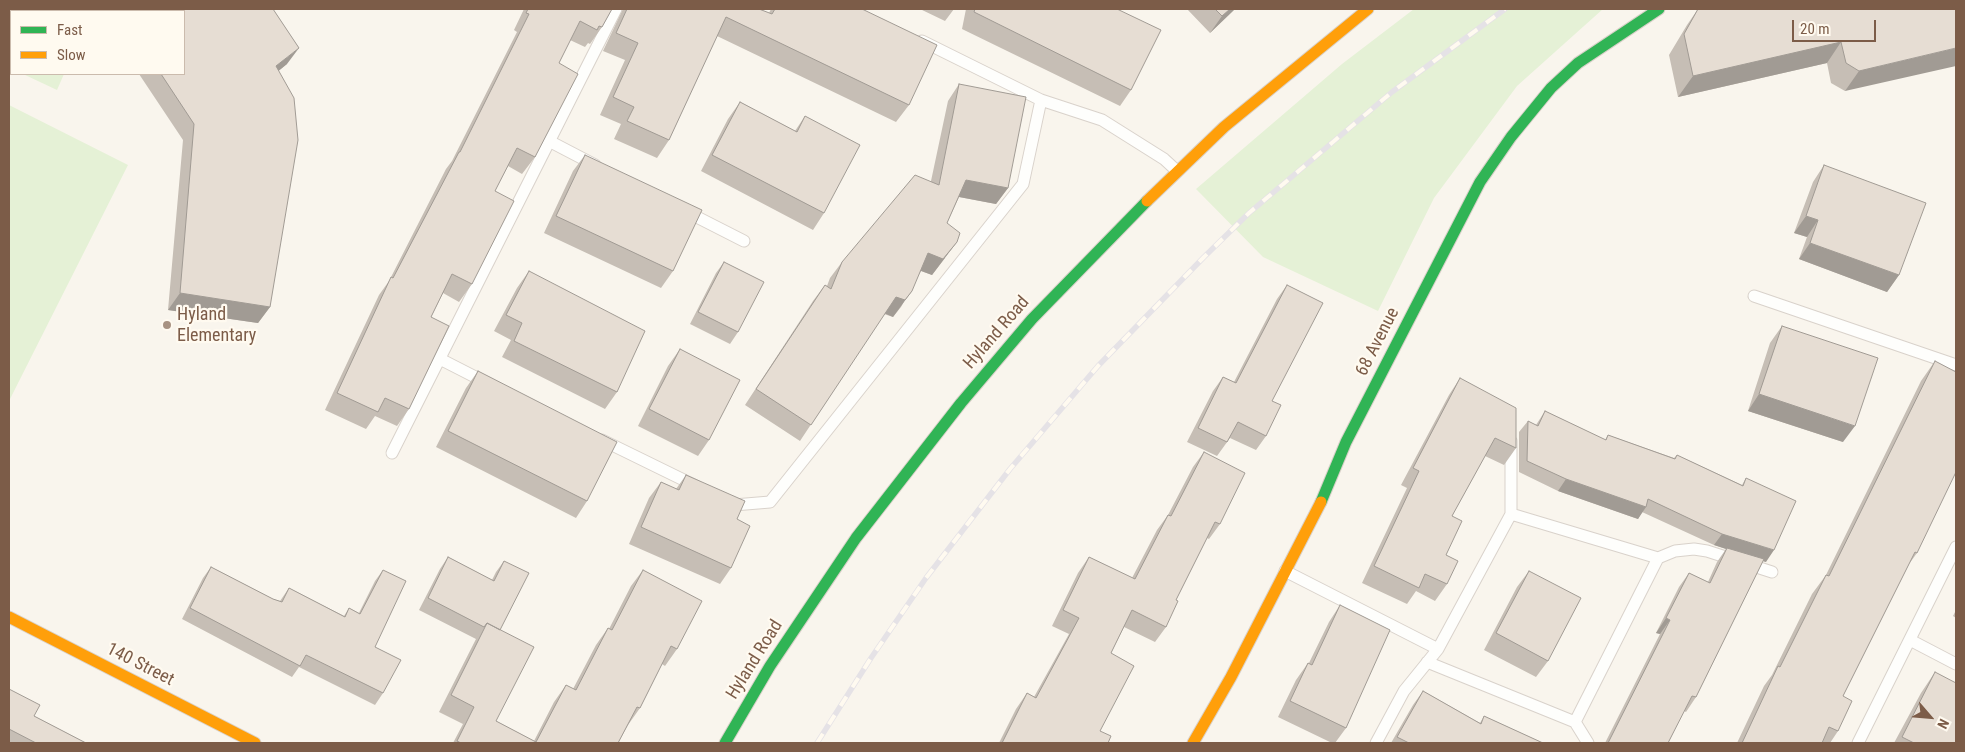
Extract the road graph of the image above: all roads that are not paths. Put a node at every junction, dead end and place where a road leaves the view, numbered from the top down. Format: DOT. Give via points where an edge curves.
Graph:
graph roads {
  1 [pos="616,9"];
  2 [pos="1368,9"];
  3 [pos="1659,9"];
  4 [pos="910,35"];
  5 [pos="1040,100"];
  6 [pos="549,142"];
  7 [pos="602,168"];
  8 [pos="1177,171"];
  9 [pos="673,205"];
  10 [pos="744,241"];
  11 [pos="1754,296"];
  12 [pos="1956,355"];
  13 [pos="440,359"];
  14 [pos="1943,360"];
  15 [pos="1956,365"];
  16 [pos="493,386"];
  17 [pos="1512,434"];
  18 [pos="591,435"];
  19 [pos="392,453"];
  20 [pos="1510,514"];
  21 [pos="1956,547"];
  22 [pos="1658,558"];
  23 [pos="1285,571"];
  24 [pos="1772,572"];
  25 [pos="9,618"];
  26 [pos="1910,640"];
  27 [pos="1438,649"];
  28 [pos="1428,662"];
  29 [pos="1956,664"];
  30 [pos="1575,722"];
  31 [pos="255,743"];
  32 [pos="724,743"];
  33 [pos="1193,743"];
  34 [pos="1376,743"];
  35 [pos="1588,743"];
  36 [pos="1858,743"];
  1 -- 6 [label="lane"];
  2 -- 8 [label="street, Hyland Road" via="1224,127"];
  3 -- 23 [label="street, 68 Avenue" via="1578,63 1546,94 1494,159 1346,442 1320,504"];
  4 -- 5 [label="lane"];
  5 -- 8 [label="lane" via="1102,120 1164,159"];
  5 -- 18 [label="lane" via="1024,184 770,502 734,506"];
  6 -- 7 [label="lane"];
  6 -- 13 [label="lane"];
  8 -- 32 [label="street, Hyland Road" via="1050,299 961,403 856,538 770,666"];
  9 -- 10 [label="lane"];
  11 -- 14 [label="lane"];
  12 -- 14 [label="lane"];
  13 -- 16 [label="lane"];
  13 -- 19 [label="lane"];
  14 -- 15 [label="lane"];
  17 -- 20 [label="lane"];
  20 -- 22 [label="lane"];
  20 -- 27 [label="lane"];
  21 -- 26 [label="lane"];
  22 -- 24 [label="lane" via="1675,551 1694,549"];
  22 -- 30 [label="lane"];
  23 -- 27 [label="lane"];
  23 -- 33 [label="street, 68 Avenue" via="1232,677"];
  25 -- 31 [label="street, 140 Street"];
  26 -- 29 [label="lane"];
  26 -- 36 [label="lane"];
  27 -- 28 [label="lane"];
  28 -- 30 [label="lane"];
  28 -- 34 [label="lane" via="1404,690"];
  30 -- 35 [label="lane"];
}
